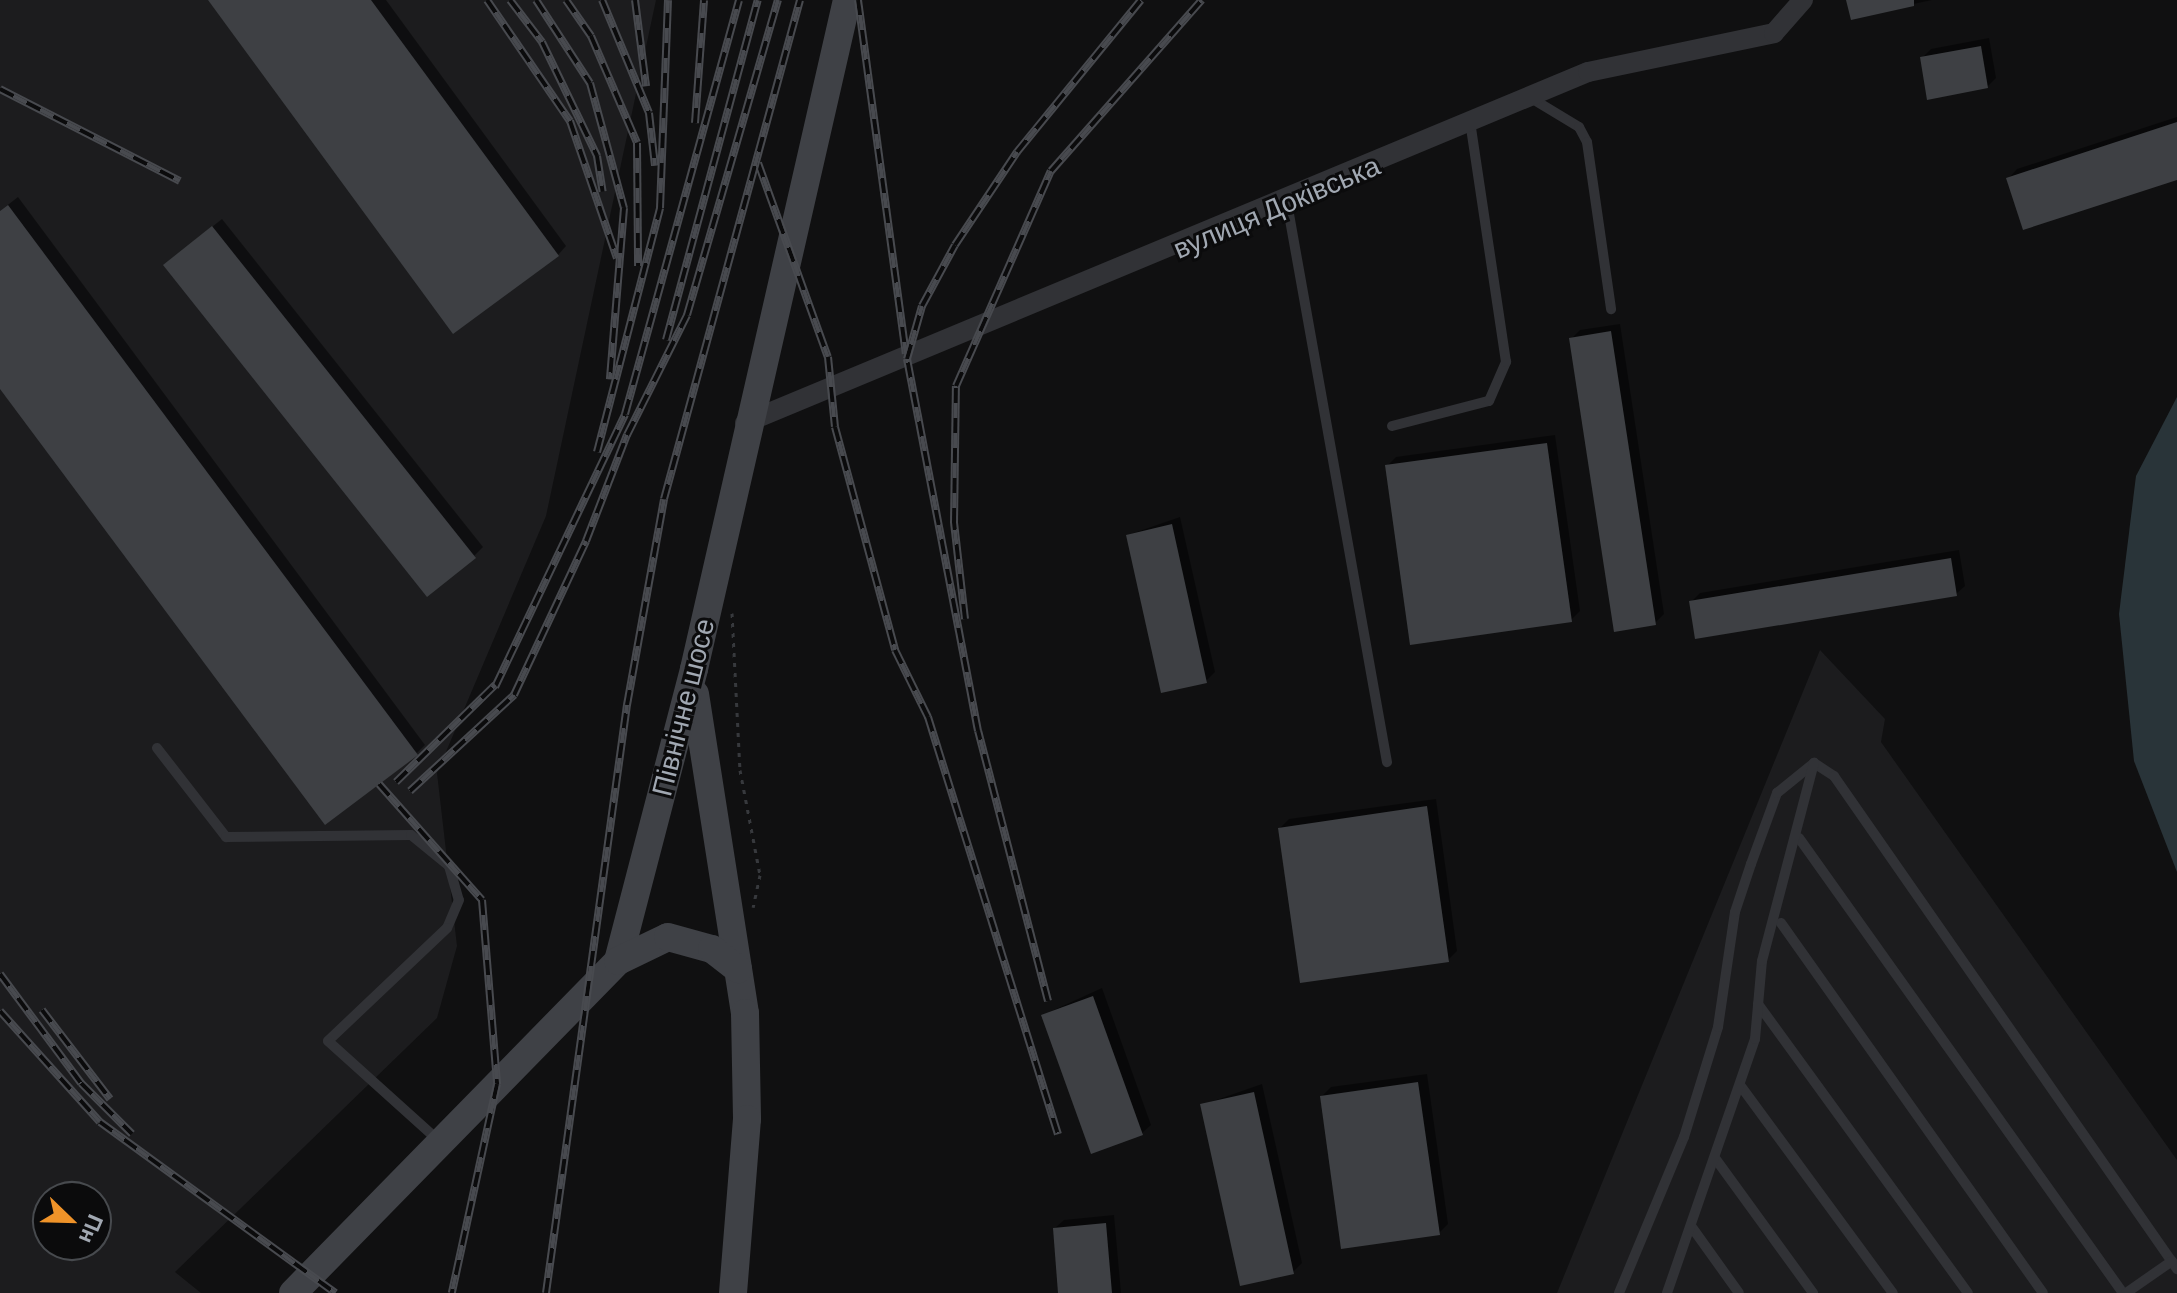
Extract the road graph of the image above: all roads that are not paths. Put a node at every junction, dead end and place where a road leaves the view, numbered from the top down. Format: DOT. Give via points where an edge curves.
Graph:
graph roads {
  1 [pos="847,0"];
  2 [pos="1803,0"];
  3 [pos="1529,97"];
  4 [pos="1470,122"];
  5 [pos="1287,203"];
  6 [pos="1611,309"];
  7 [pos="745,423"];
  8 [pos="1392,426"];
  9 [pos="694,669"];
  10 [pos="157,748"];
  11 [pos="1387,762"];
  12 [pos="1814,763"];
  13 [pos="1799,838"];
  14 [pos="1781,923"];
  15 [pos="618,961"];
  16 [pos="738,969"];
  17 [pos="1758,1004"];
  18 [pos="1740,1085"];
  19 [pos="439,1141"];
  20 [pos="1715,1158"];
  21 [pos="1691,1226"];
  22 [pos="2174,1265"];
  23 [pos="293,1293"];
  24 [pos="733,1293"];
  25 [pos="1619,1293"];
  26 [pos="1667,1293"];
  27 [pos="1739,1293"];
  28 [pos="1813,1293"];
  29 [pos="1893,1293"];
  30 [pos="1968,1293"];
  31 [pos="2043,1293"];
  32 [pos="2125,1293"];
  1 -- 7 [label="main road, Північне шосе"];
  2 -- 3 [label="street, вулиця Доківська" via="1774,33 1588,72"];
  3 -- 4 [label="street, вулиця Доківська"];
  3 -- 6 [label="lane" via="1579,127 1587,142"];
  4 -- 5 [label="street, вулиця Доківська"];
  4 -- 8 [label="lane" via="1506,362 1489,401"];
  5 -- 7 [label="street, вулиця Доківська"];
  5 -- 11 [label="lane"];
  7 -- 9 [label="main road, Північне шосе"];
  9 -- 15 [label="main road, Північне шосе"];
  9 -- 16 [label="main road" via="700,757"];
  10 -- 19 [label="lane" via="226,837 411,835 449,866 459,900 447,928 328,1041"];
  12 -- 13 [label="lane"];
  12 -- 22 [label="lane" via="1826,767 1862,815"];
  12 -- 25 [label="lane" via="1777,793 1761,835 1735,912 1710,1055"];
  13 -- 17 [label="lane" via="1762,961"];
  13 -- 32 [label="lane"];
  14 -- 31 [label="lane"];
  15 -- 16 [label="main road" via="668,937 712,949"];
  15 -- 19 [label="main road"];
  16 -- 24 [label="main road" via="747,1119"];
  17 -- 18 [label="lane"];
  17 -- 30 [label="lane"];
  18 -- 20 [label="lane"];
  18 -- 29 [label="lane"];
  19 -- 23 [label="main road"];
  20 -- 21 [label="lane"];
  20 -- 28 [label="lane"];
  21 -- 26 [label="lane"];
  21 -- 27 [label="lane"];
  22 -- 32 [label="lane"];
}
